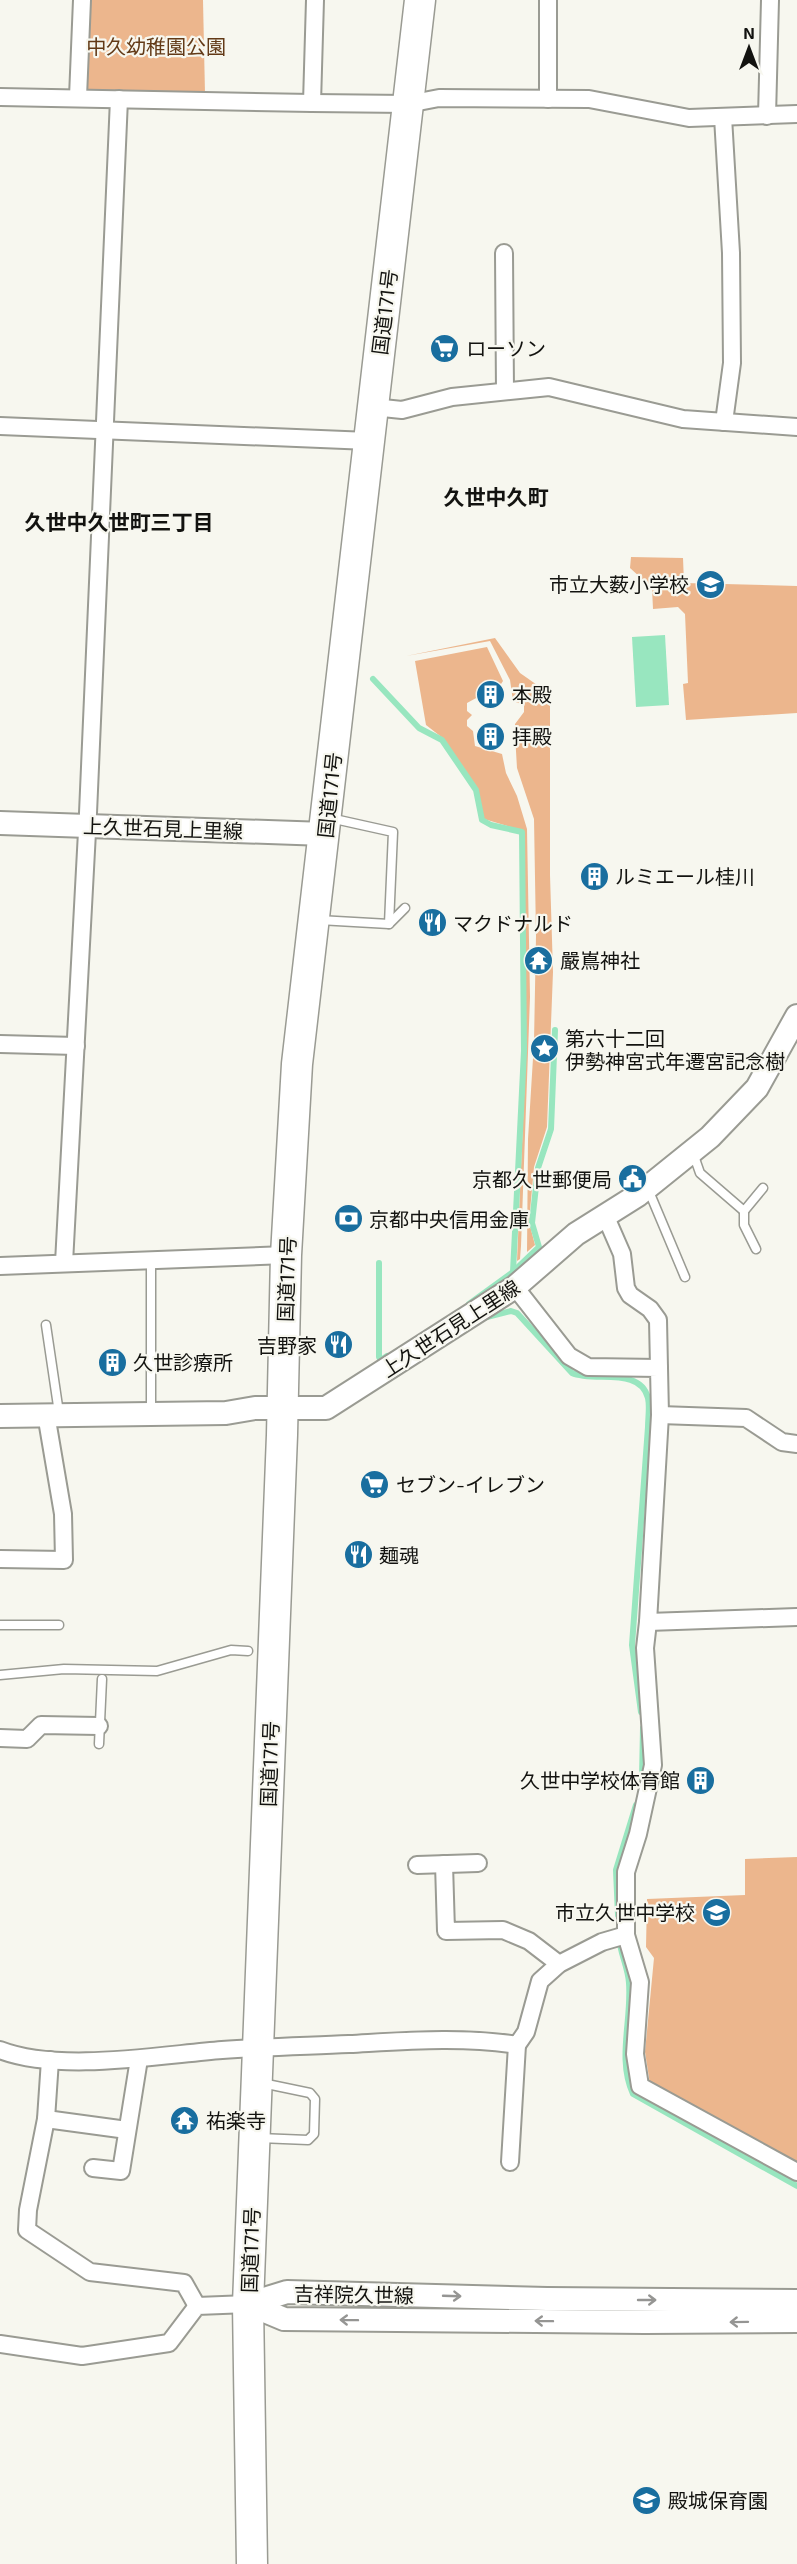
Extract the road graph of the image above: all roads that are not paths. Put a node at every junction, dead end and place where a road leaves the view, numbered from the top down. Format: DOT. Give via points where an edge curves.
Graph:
graph roads {
  1 [pos="82,0"];
  2 [pos="315,0"];
  3 [pos="420,0"];
  4 [pos="548,0"];
  5 [pos="770,0"];
  6 [pos="0,97"];
  7 [pos="78,97"];
  8 [pos="119,99"];
  9 [pos="548,99"];
  10 [pos="312,103"];
  11 [pos="408,104"];
  12 [pos="797,114"];
  13 [pos="767,116"];
  14 [pos="723,117"];
  15 [pos="504,253"];
  16 [pos="505,392"];
  17 [pos="374,407"];
  18 [pos="724,422"];
  19 [pos="0,426"];
  20 [pos="797,427"];
  21 [pos="105,429"];
  22 [pos="369,441"];
  23 [pos="0,823"];
  24 [pos="87,826"];
  25 [pos="326,826"];
  26 [pos="405,908"];
  27 [pos="315,920"];
  28 [pos="389,924"];
  29 [pos="797,1016"];
  30 [pos="0,1044"];
  31 [pos="76,1046"];
  32 [pos="693,1152"];
  33 [pos="763,1188"];
  34 [pos="647,1189"];
  35 [pos="744,1211"];
  36 [pos="605,1215"];
  37 [pos="756,1249"];
  38 [pos="286,1255"];
  39 [pos="151,1259"];
  40 [pos="64,1263"];
  41 [pos="0,1266"];
  42 [pos="685,1277"];
  43 [pos="515,1287"];
  44 [pos="46,1325"];
  45 [pos="659,1368"];
  46 [pos="283,1408"];
  47 [pos="1,1414"];
  48 [pos="53,1414"];
  49 [pos="151,1414"];
  50 [pos="660,1415"];
  51 [pos="797,1444"];
  52 [pos="0,1559"];
  53 [pos="797,1617"];
  54 [pos="648,1622"];
  55 [pos="0,1625"];
  56 [pos="59,1625"];
  57 [pos="248,1651"];
  58 [pos="0,1675"];
  59 [pos="102,1679"];
  60 [pos="99,1726"];
  61 [pos="0,1738"];
  62 [pos="99,1744"];
  63 [pos="478,1863"];
  64 [pos="444,1864"];
  65 [pos="417,1865"];
  66 [pos="626,1935"];
  67 [pos="559,1964"];
  68 [pos="517,2045"];
  69 [pos="257,2049"];
  70 [pos="0,2050"];
  71 [pos="139,2059"];
  72 [pos="50,2060"];
  73 [pos="256,2081"];
  74 [pos="46,2119"];
  75 [pos="127,2130"];
  76 [pos="254,2138"];
  77 [pos="510,2162"];
  78 [pos="93,2168"];
  79 [pos="797,2172"];
  80 [pos="797,2301"];
  81 [pos="249,2304"];
  82 [pos="197,2306"];
  83 [pos="797,2321"];
  84 [pos="0,2344"];
  85 [pos="252,2564"];
  1 -- 7 [label="street"];
  2 -- 10 [label="street"];
  3 -- 11 [label="highway, 国道171号"];
  4 -- 9 [label="street"];
  5 -- 13 [label="street"];
  6 -- 7 [label="street"];
  7 -- 8 [label="street"];
  8 -- 10 [label="street"];
  8 -- 21 [label="street"];
  9 -- 11 [label="street" via="439,98"];
  9 -- 14 [label="street" via="589,99 689,118"];
  10 -- 11 [label="street"];
  11 -- 17 [label="highway, 国道171号"];
  12 -- 13 [label="street"];
  13 -- 14 [label="street"];
  14 -- 18 [label="street" via="731,253 732,363"];
  15 -- 16 [label="street"];
  16 -- 17 [label="street" via="452,397 402,410"];
  16 -- 18 [label="street" via="549,387 683,419"];
  17 -- 22 [label="highway, 国道171号"];
  18 -- 20 [label="street"];
  19 -- 21 [label="street"];
  21 -- 22 [label="street"];
  21 -- 24 [label="street"];
  22 -- 25 [label="highway, 国道171号"];
  23 -- 24 [label="main road, 上久世石見上里線"];
  24 -- 25 [label="main road, 上久世石見上里線"];
  24 -- 31 [label="street"];
  25 -- 27 [label="highway, 国道171号"];
  25 -- 28 [label="lane" via="393,832"];
  26 -- 28 [label="lane"];
  27 -- 28 [label="lane"];
  27 -- 38 [label="highway, 国道171号" via="297,1064"];
  29 -- 32 [label="main road, 上久世石見上里線" via="757,1088"];
  30 -- 31 [label="street"];
  31 -- 40 [label="street"];
  32 -- 34 [label="main road, 上久世石見上里線"];
  32 -- 35 [label="lane" via="700,1173"];
  33 -- 35 [label="lane"];
  34 -- 36 [label="main road, 上久世石見上里線"];
  34 -- 42 [label="lane"];
  35 -- 37 [label="lane" via="744,1225"];
  36 -- 43 [label="main road, 上久世石見上里線" via="576,1234"];
  36 -- 45 [label="street" via="619,1243 626,1288 658,1320"];
  38 -- 39 [label="street"];
  38 -- 46 [label="highway, 国道171号"];
  39 -- 40 [label="street"];
  39 -- 49 [label="lane"];
  40 -- 41 [label="street"];
  43 -- 45 [label="street" via="569,1356 578,1362 588,1367"];
  43 -- 46 [label="main road, 上久世石見上里線" via="326,1408"];
  44 -- 48 [label="lane"];
  45 -- 50 [label="street"];
  46 -- 49 [label="main road, 上久世石見上里線"];
  46 -- 69 [label="highway, 国道171号"];
  47 -- 48 [label="main road, 上久世石見上里線"];
  48 -- 49 [label="main road, 上久世石見上里線"];
  48 -- 52 [label="street" via="64,1560"];
  50 -- 51 [label="street" via="746,1418 782,1442"];
  50 -- 54 [label="street"];
  53 -- 54 [label="street"];
  54 -- 66 [label="street" via="645,1648 653,1765 626,1872"];
  55 -- 56 [label="lane"];
  57 -- 58 [label="lane" via="231,1650 157,1671 64,1669"];
  59 -- 60 [label="lane"];
  60 -- 61 [label="street" via="41,1725 27,1739"];
  60 -- 62 [label="lane"];
  63 -- 64 [label="street"];
  64 -- 65 [label="street"];
  64 -- 67 [label="street" via="446,1931 503,1930 529,1941"];
  66 -- 67 [label="street" via="602,1942"];
  66 -- 79 [label="street" via="640,1982 635,2054 640,2086"];
  67 -- 68 [label="street" via="540,1981 526,2032"];
  68 -- 69 [label="street" via="421,2040"];
  68 -- 77 [label="street"];
  69 -- 71 [label="street"];
  69 -- 73 [label="highway, 国道171号"];
  70 -- 72 [label="street"];
  71 -- 72 [label="street"];
  71 -- 75 [label="street"];
  72 -- 74 [label="street"];
  73 -- 76 [label="highway, 国道171号"];
  73 -- 76 [label="lane" via="310,2093 315,2099 315,2118 314,2134 308,2140"];
  74 -- 75 [label="street"];
  74 -- 82 [label="street" via="27,2230 90,2272 184,2283"];
  75 -- 78 [label="street" via="121,2171"];
  76 -- 81 [label="highway, 国道171号"];
  81 -- 80 [label="main road, 吉祥院久世線, one-way" via="286,2292"];
  81 -- 82 [label="street"];
  83 -- 81 [label="main road, 吉祥院久世線, one-way" via="284,2319"];
  81 -- 85 [label="highway, 国道171号"];
  82 -- 84 [label="street" via="169,2343 82,2356"];
}
